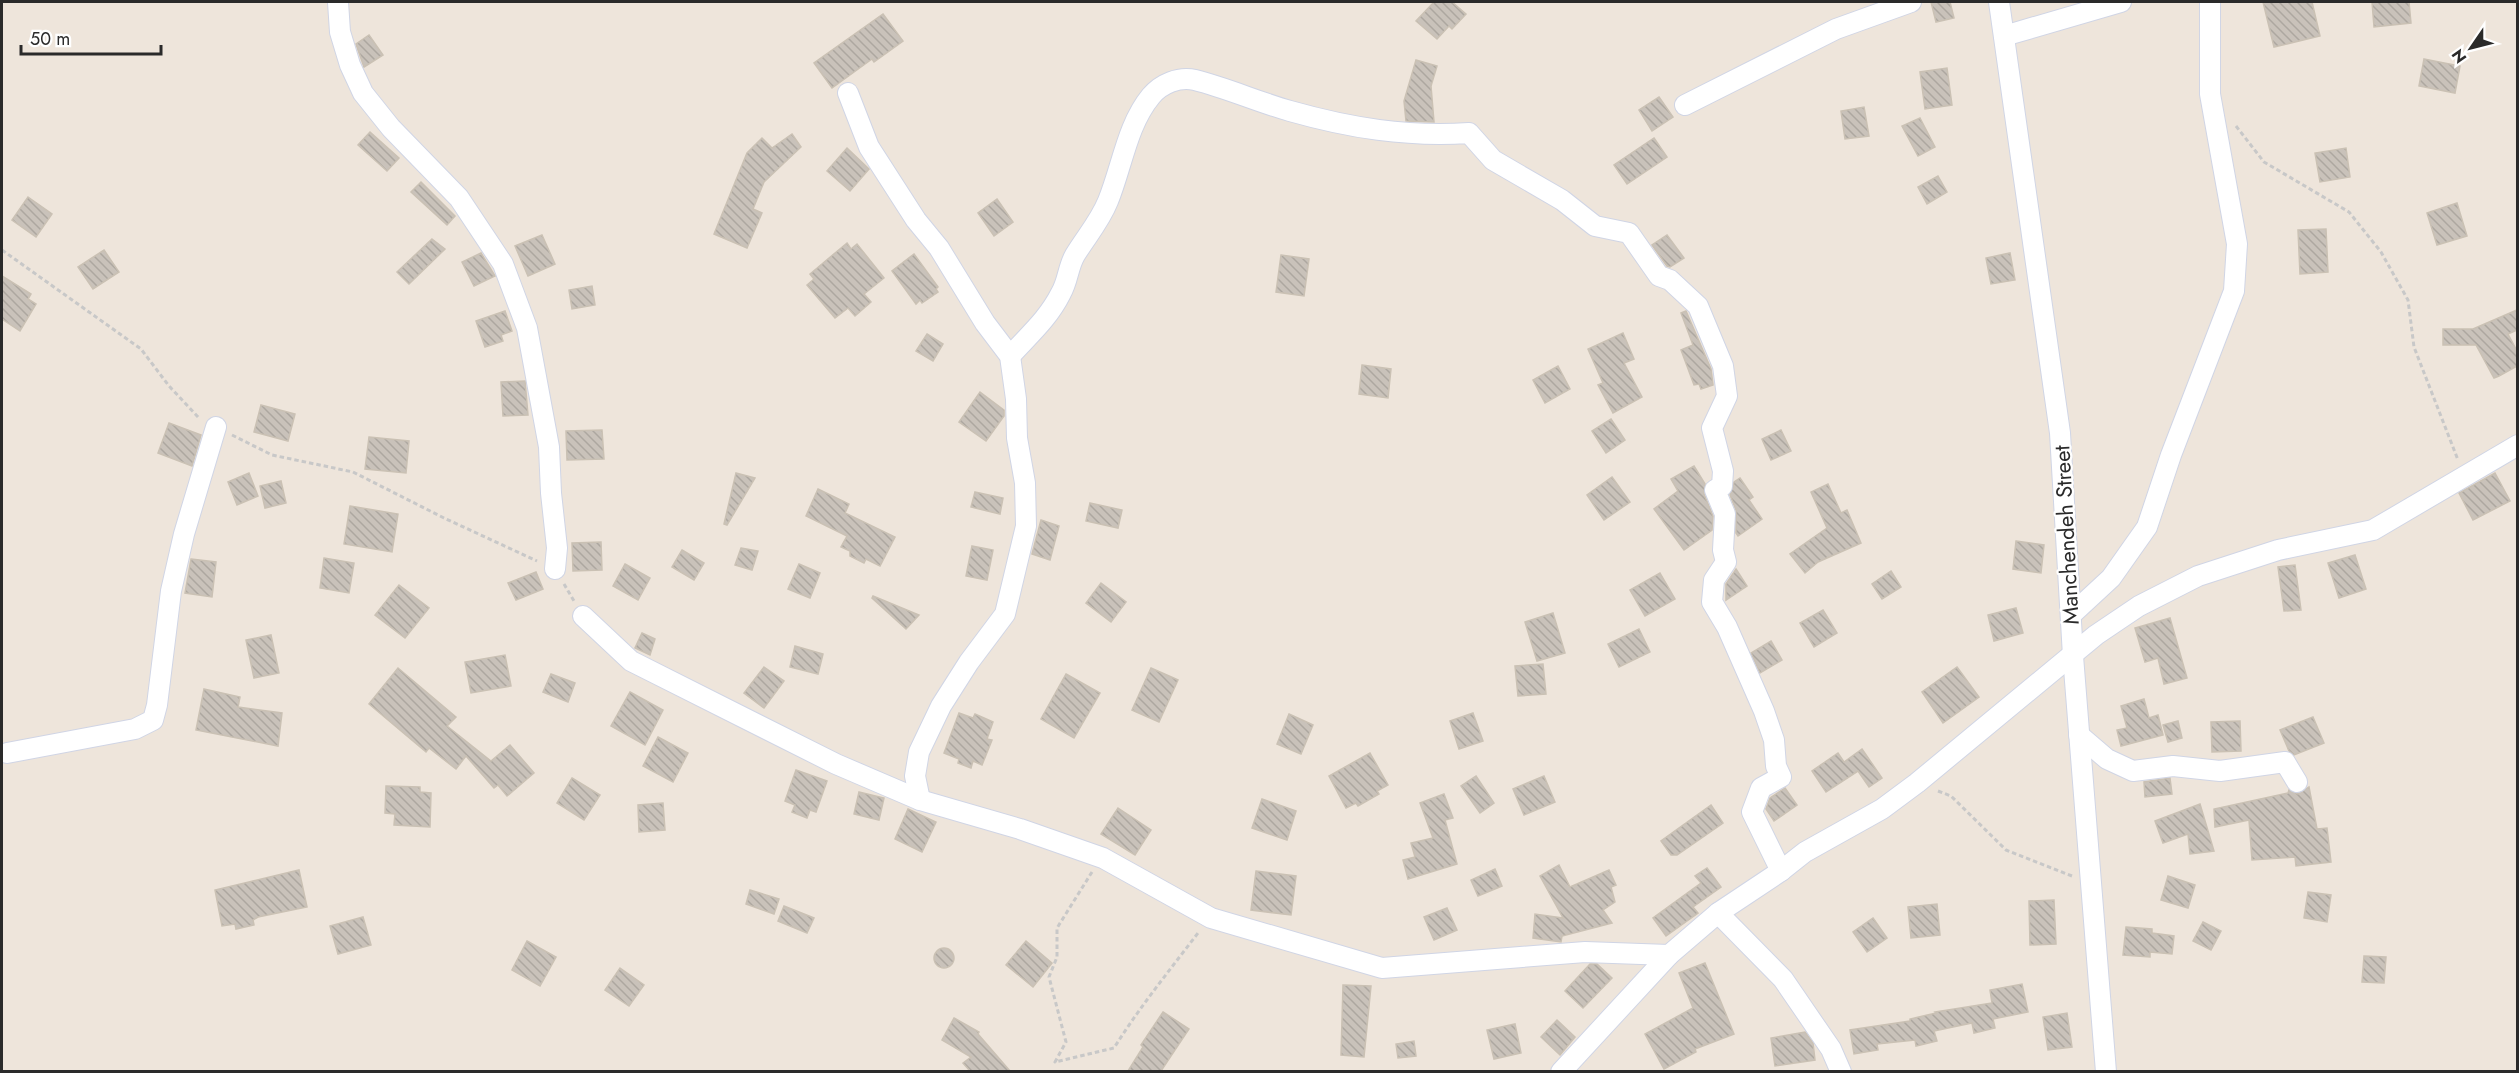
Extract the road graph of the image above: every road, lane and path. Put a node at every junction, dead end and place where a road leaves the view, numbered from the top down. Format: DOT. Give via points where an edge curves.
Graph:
graph roads {
  1 [pos="338,2"];
  2 [pos="1911,2"];
  3 [pos="1999,2"];
  4 [pos="2121,2"];
  5 [pos="2210,2"];
  6 [pos="2004,36"];
  7 [pos="848,93"];
  8 [pos="1686,105"];
  9 [pos="2230,119"];
  10 [pos="2,250"];
  11 [pos="1010,356"];
  12 [pos="216,427"];
  13 [pos="2517,445"];
  14 [pos="2464,476"];
  15 [pos="555,569"];
  16 [pos="583,615"];
  17 [pos="2071,615"];
  18 [pos="2073,656"];
  19 [pos="2079,735"];
  20 [pos="7,753"];
  21 [pos="2297,782"];
  22 [pos="1917,783"];
  23 [pos="920,800"];
  24 [pos="1103,858"];
  25 [pos="1781,871"];
  26 [pos="2091,884"];
  27 [pos="1718,913"];
  28 [pos="1211,918"];
  29 [pos="1669,955"];
  30 [pos="1561,1071"];
  31 [pos="1841,1071"];
  32 [pos="2106,1071"];
  1 -- 15 [label="street" via="340,32 363,93 459,198 503,264 527,328 549,447 557,548"];
  2 -- 8 [label="street" via="1836,29"];
  3 -- 6 [label="street, Manchendeh Street"];
  4 -- 6 [label="street"];
  5 -- 17 [label="street" via="2210,93 2237,244 2234,291 2147,527 2110,578"];
  6 -- 17 [label="street, Manchendeh Street" via="2060,433"];
  7 -- 11 [label="street" via="869,147"];
  9 -- 14 [label="path" via="2264,162 2349,212 2381,252 2409,300 2414,347"];
  10 -- 12 [label="path" via="141,350 195,417"];
  11 -- 23 [label="street" via="1026,525 1005,614 941,706 920,752 915,776"];
  11 -- 25 [label="street" via="1051,312 1074,257 1108,201 1140,113 1151,95 1167,82 1192,79 1290,111 1377,131 1427,136 1468,134 1493,160 1562,200 1595,226 1629,233 1659,276 1670,280 1698,306 1723,366 1727,396 1712,428 1723,471 1722,486 1714,490 1725,514 1726,562 1714,580 1712,602 1727,627 1774,740 1780,777 1761,788 1752,812"];
  12 -- 15 [label="path" via="272,455 353,472"];
  12 -- 20 [label="street" via="171,591 153,720 135,729"];
  13 -- 14 [label="street"];
  14 -- 18 [label="street" via="2373,530 2278,550 2198,576 2139,606"];
  15 -- 16 [label="path"];
  16 -- 23 [label="street" via="631,661 836,764"];
  17 -- 18 [label="street, Manchendeh Street"];
  18 -- 19 [label="street, Manchendeh Street"];
  18 -- 22 [label="street"];
  19 -- 21 [label="street" via="2108,759 2133,771 2173,766 2220,771 2285,762"];
  19 -- 26 [label="street, Manchendeh Street"];
  22 -- 25 [label="street"];
  22 -- 26 [label="path" via="1951,796 2006,850"];
  23 -- 24 [label="street"];
  24 -- 28 [label="street"];
  24 -- 28 [label="path" via="1057,928 1057,957 1049,977 1066,1042 1055,1062 1114,1048 1142,1003"];
  25 -- 27 [label="street"];
  26 -- 32 [label="street, Manchendeh Street"];
  27 -- 29 [label="street"];
  27 -- 31 [label="street" via="1783,980 1831,1049"];
  28 -- 29 [label="street" via="1382,968 1585,952"];
  29 -- 30 [label="street"];
}
